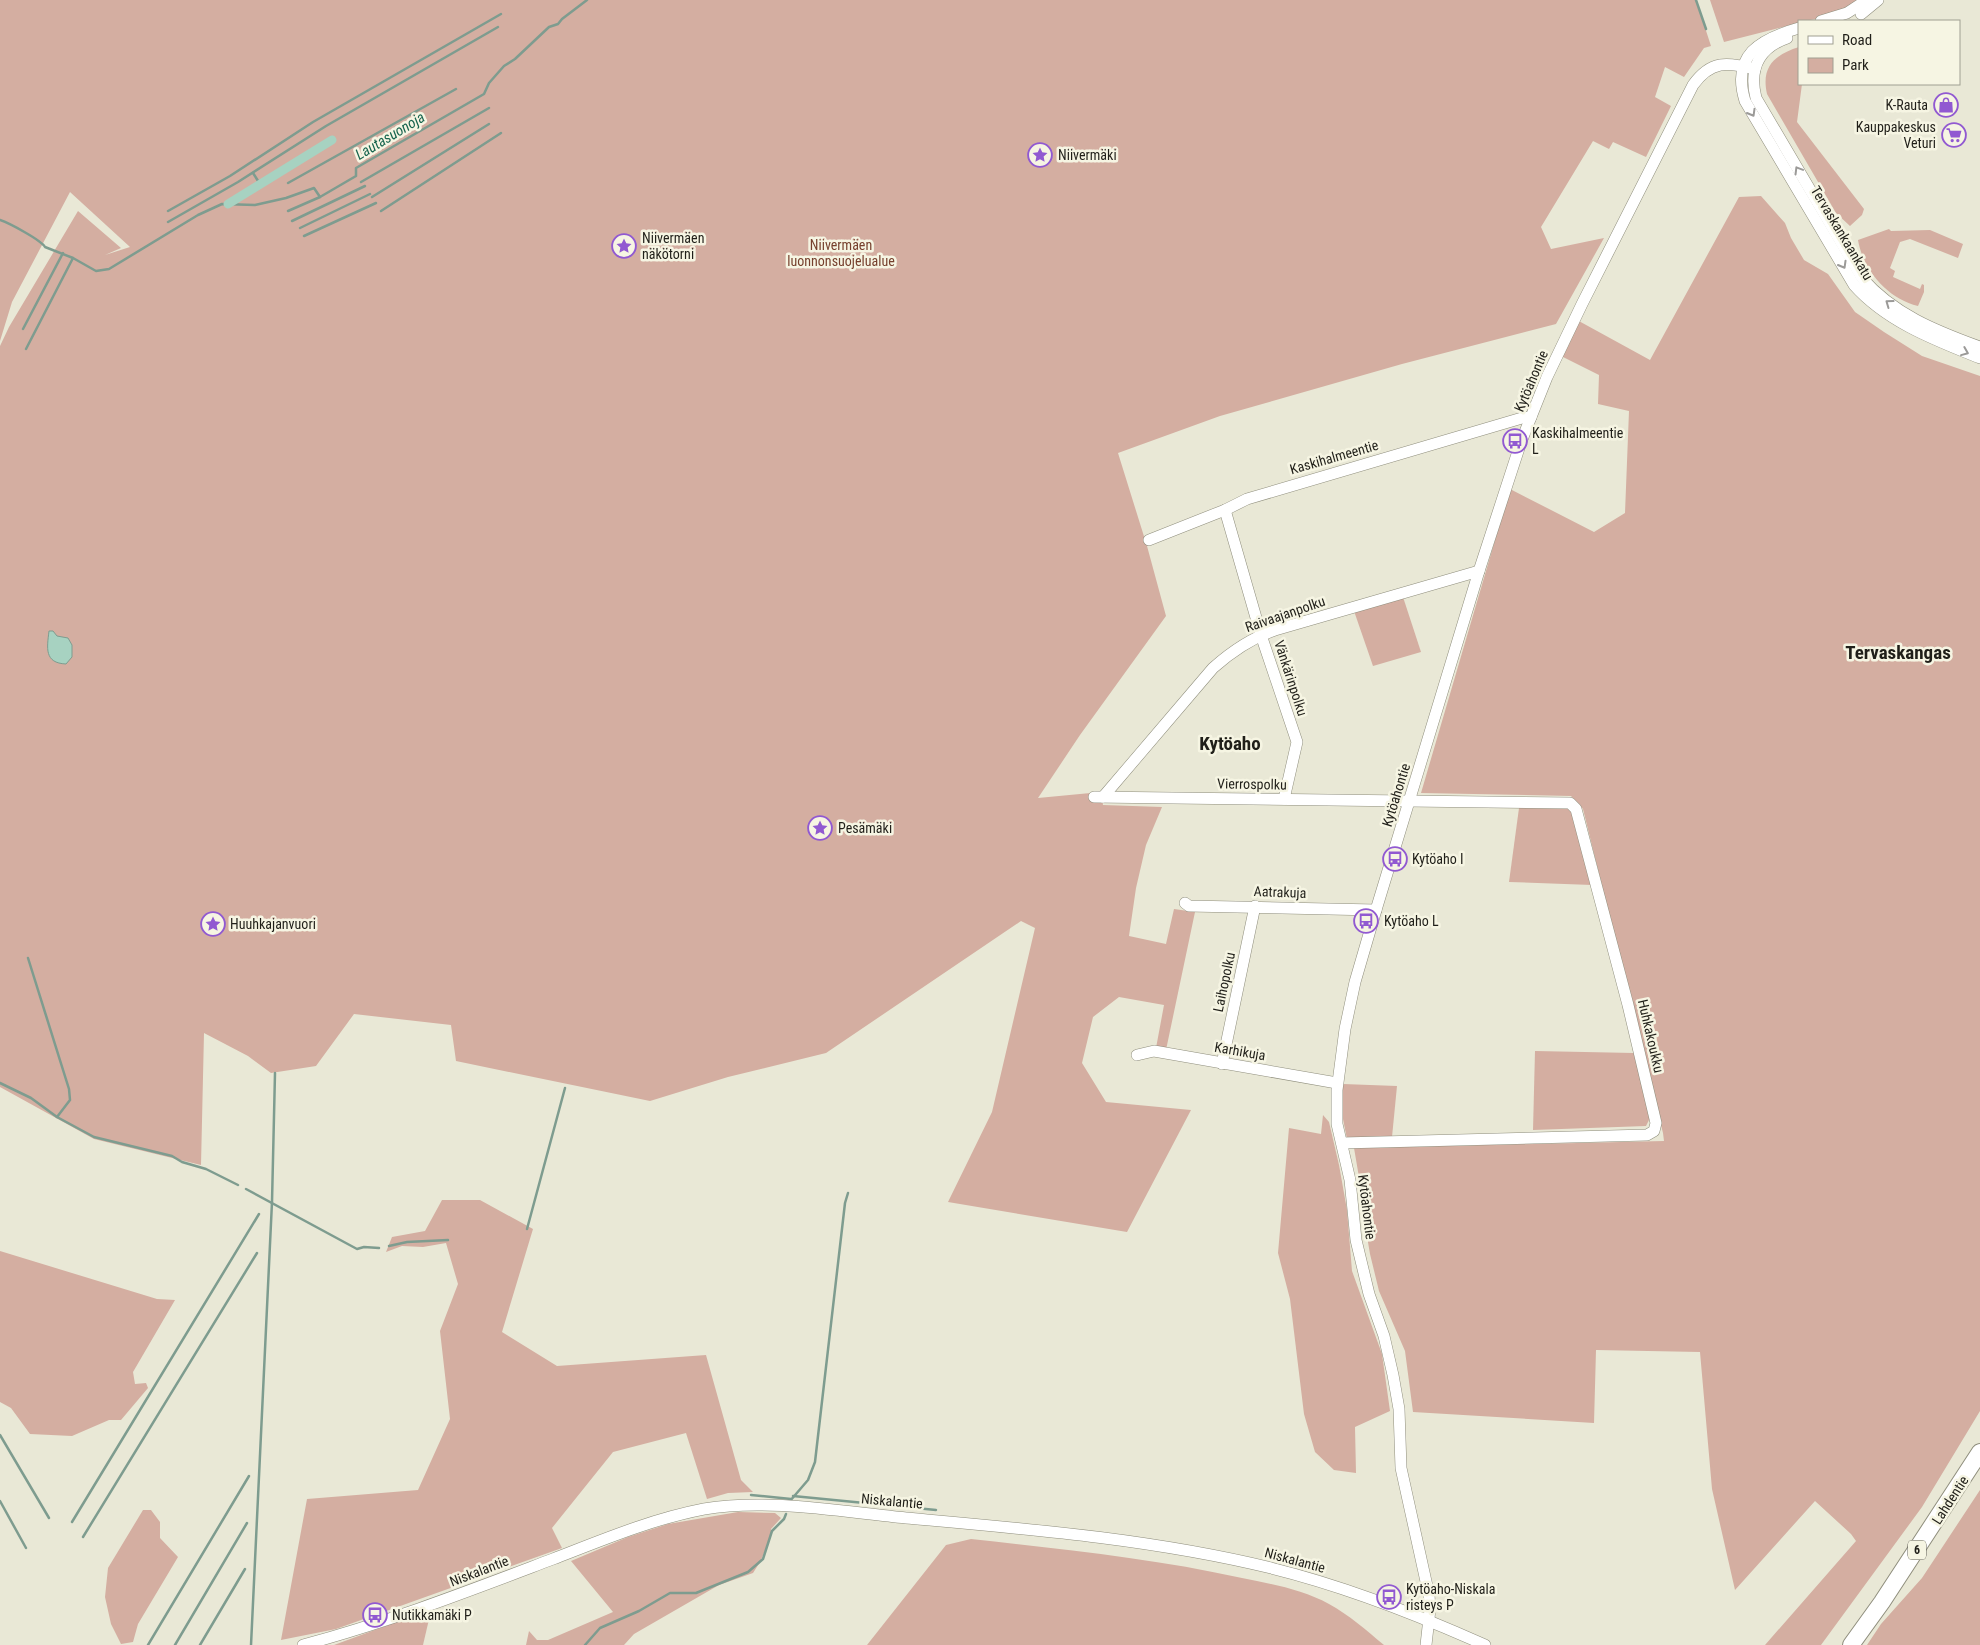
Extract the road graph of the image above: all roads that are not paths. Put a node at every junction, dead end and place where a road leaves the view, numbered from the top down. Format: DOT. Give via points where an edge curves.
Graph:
graph roads {
  1 [pos="1867,0"];
  2 [pos="1878,0"];
  3 [pos="1824,20"];
  4 [pos="1848,20"];
  5 [pos="1798,28"];
  6 [pos="1798,35"];
  7 [pos="1750,67"];
  8 [pos="1980,347"];
  9 [pos="1980,358"];
  10 [pos="1531,417"];
  11 [pos="1225,510"];
  12 [pos="1150,540"];
  13 [pos="1479,570"];
  14 [pos="1261,635"];
  15 [pos="1098,797"];
  16 [pos="1284,799"];
  17 [pos="1410,800"];
  18 [pos="1185,903"];
  19 [pos="1255,906"];
  20 [pos="1376,910"];
  21 [pos="1137,1055"];
  22 [pos="1222,1064"];
  23 [pos="1337,1083"];
  24 [pos="1342,1143"];
  25 [pos="1980,1452"];
  26 [pos="1429,1621"];
  27 [pos="303,1645"];
  28 [pos="1426,1645"];
  29 [pos="1484,1645"];
  30 [pos="1851,1645"];
  1 -- 3 [label="street" via="1848,13"];
  2 -- 4 [label="street"];
  5 -- 7 [label="street" via="1761,42 1751,53"];
  6 -- 7 [label="street" via="1777,42"];
  8 -- 7 [label="street, Tervaskankaankatu, one-way" via="1905,314 1880,297 1862,278 1756,98"];
  7 -- 9 [label="street, Tervaskankaankatu, one-way" via="1742,90 1746,101 1854,285 1890,316"];
  7 -- 10 [label="street, Kytöahontie" via="1715,66 1706,70 1693,85 1582,304"];
  10 -- 11 [label="street, Kaskihalmeentie" via="1247,499"];
  10 -- 13 [label="street, Kytöahontie"];
  11 -- 12 [label="street, Kaskihalmeentie"];
  11 -- 14 [label="street, Vänkärinpolku"];
  13 -- 14 [label="street, Raivaajanpolku"];
  13 -- 17 [label="street, Kytöahontie"];
  14 -- 15 [label="street, Raivaajanpolku" via="1240,646 1213,668"];
  14 -- 16 [label="street, Vänkärinpolku" via="1297,742"];
  15 -- 16 [label="street, Vierrospolku"];
  16 -- 17 [label="street, Vierrospolku"];
  17 -- 20 [label="street, Kytöahontie"];
  17 -- 24 [label="street, Huhkakoukku" via="1570,803 1576,809 1656,1123 1654,1131 1647,1135"];
  18 -- 19 [label="street, Aatrakuja" via="1189,906"];
  19 -- 20 [label="street, Aatrakuja"];
  19 -- 22 [label="street, Laihopolku"];
  20 -- 23 [label="street, Kytöahontie" via="1355,982"];
  21 -- 22 [label="street, Karhikuja" via="1154,1051"];
  22 -- 23 [label="street, Karhikuja"];
  23 -- 24 [label="street, Kytöahontie" via="1337,1124"];
  24 -- 26 [label="street, Kytöahontie" via="1350,1180 1356,1240 1394,1375 1401,1468 1429,1595"];
  25 -- 30 [label="highway, Lahdentie / 6"];
  26 -- 27 [label="street, Niskalantie" via="1319,1582 1250,1563 1180,1549 949,1522 753,1505 707,1509 652,1523 396,1617"];
  26 -- 28 [label="street, Kytöahontie"];
  26 -- 29 [label="street, Niskalantie"];
}
